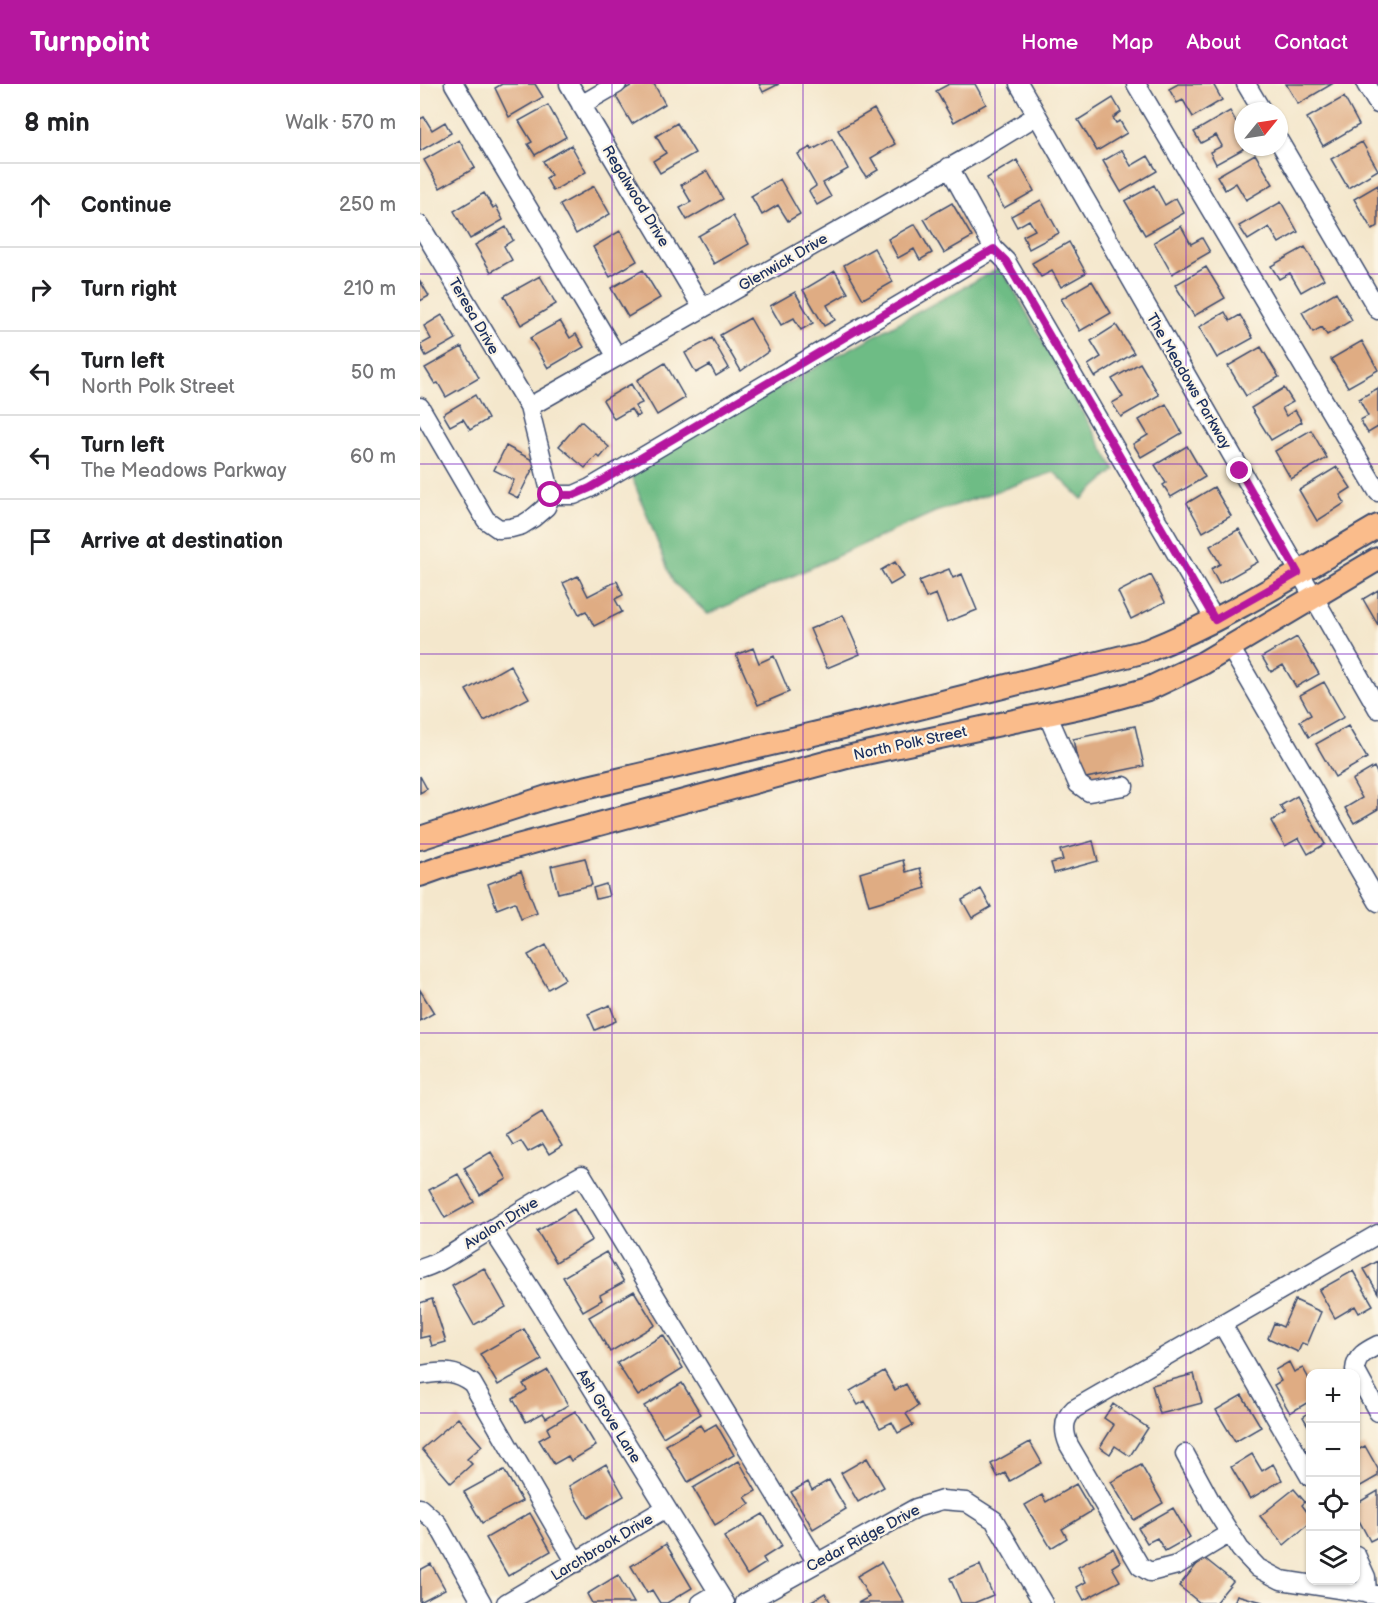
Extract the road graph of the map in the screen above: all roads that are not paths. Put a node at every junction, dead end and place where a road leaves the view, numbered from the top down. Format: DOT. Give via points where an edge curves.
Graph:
graph roads {
  1 [pos="454,84"];
  2 [pos="569,84"];
  3 [pos="617,84"];
  4 [pos="1018,84"];
  5 [pos="1136,84"];
  6 [pos="1246,84"];
  7 [pos="1366,84"];
  8 [pos="1257,102"];
  9 [pos="1378,104"];
  10 [pos="581,105"];
  11 [pos="1036,116"];
  12 [pos="1288,156"];
  13 [pos="949,167"];
  14 [pos="420,225"];
  15 [pos="994,249"];
  16 [pos="702,307"];
  17 [pos="1378,310"];
  18 [pos="617,357"];
  19 [pos="420,407"];
  20 [pos="529,407"];
  21 [pos="1378,492"];
  22 [pos="551,495"];
  23 [pos="1378,526"];
  24 [pos="1378,559"];
  25 [pos="1298,573"];
  26 [pos="1312,598"];
  27 [pos="1215,620"];
  28 [pos="1230,647"];
  29 [pos="1378,710"];
  30 [pos="1047,714"];
  31 [pos="839,728"];
  32 [pos="847,757"];
  33 [pos="1124,786"];
  34 [pos="420,838"];
  35 [pos="420,875"];
  36 [pos="1378,902"];
  37 [pos="492,1229"];
  38 [pos="1378,1234"];
  39 [pos="420,1269"];
  40 [pos="1222,1324"];
  41 [pos="1378,1345"];
  42 [pos="420,1375"];
  43 [pos="1378,1412"];
  44 [pos="1185,1454"];
  45 [pos="1306,1468"];
  46 [pos="420,1508"];
  47 [pos="666,1508"];
  48 [pos="1230,1533"];
  49 [pos="576,1563"];
  50 [pos="817,1563"];
  51 [pos="1360,1564"];
  52 [pos="1373,1595"];
  53 [pos="722,1598"];
  54 [pos="482,1603"];
  55 [pos="506,1603"];
  56 [pos="701,1603"];
  57 [pos="745,1603"];
  58 [pos="1043,1603"];
  1 -- 18 [label="street"];
  2 -- 10 [label="street, Regalwood Drive"];
  3 -- 10 [label="street"];
  4 -- 11 [label="street, The Meadows Parkway"];
  5 -- 21 [label="street"];
  6 -- 8 [label="street"];
  7 -- 9 [label="street"];
  10 -- 16 [label="street, Regalwood Drive"];
  11 -- 13 [label="street, Glenwick Drive"];
  11 -- 25 [label="street, The Meadows Parkway"];
  12 -- 17 [label="street"];
  13 -- 15 [label="street"];
  13 -- 16 [label="street, Glenwick Drive"];
  14 -- 20 [label="street, Teresa Drive"];
  15 -- 22 [label="street" via="590,488 574,495"];
  15 -- 27 [label="street" via="1006,261"];
  16 -- 18 [label="street, Glenwick Drive"];
  18 -- 20 [label="street, Glenwick Drive"];
  19 -- 22 [label="street" via="486,520 499,529 533,518 546,507"];
  20 -- 22 [label="street, Teresa Drive"];
  23 -- 25 [label="main road, North Polk Street"];
  24 -- 26 [label="main road, North Polk Street"];
  25 -- 26 [label="street, The Meadows Parkway"];
  25 -- 27 [label="main road, North Polk Street"];
  26 -- 28 [label="main road, North Polk Street"];
  26 -- 29 [label="street, The Meadows Parkway"];
  27 -- 31 [label="main road, North Polk Street" via="1146,651"];
  28 -- 30 [label="main road, North Polk Street" via="1148,689"];
  28 -- 36 [label="street"];
  30 -- 32 [label="main road, North Polk Street"];
  30 -- 33 [label="street" via="1078,784 1089,792"];
  31 -- 32 [label="main road"];
  31 -- 34 [label="main road, North Polk Street" via="550,795"];
  32 -- 35 [label="main road, North Polk Street"];
  37 -- 39 [label="street, Avalon Drive"];
  37 -- 47 [label="street, Ash Grove Lane"];
  37 -- 50 [label="street, Avalon Drive" via="582,1175"];
  38 -- 40 [label="street"];
  40 -- 45 [label="street"];
  40 -- 48 [label="street" via="1074,1409 1065,1428 1070,1445 1140,1566 1150,1572 1177,1565"];
  41 -- 43 [label="street" via="1358,1358 1355,1370"];
  42 -- 49 [label="street" via="446,1372 472,1383"];
  44 -- 48 [label="street"];
  46 -- 54 [label="street" via="437,1522"];
  47 -- 49 [label="street, Larchbrook Drive"];
  47 -- 53 [label="street, Ash Grove Lane"];
  48 -- 52 [label="street" via="1258,1568 1281,1580"];
  49 -- 55 [label="street, Larchbrook Drive"];
  50 -- 57 [label="street, Cedar Ridge Drive"];
  50 -- 58 [label="street, Cedar Ridge Drive" via="916,1508 942,1500 966,1502 994,1520"];
  51 -- 52 [label="street"];
  53 -- 56 [label="street"];
}
